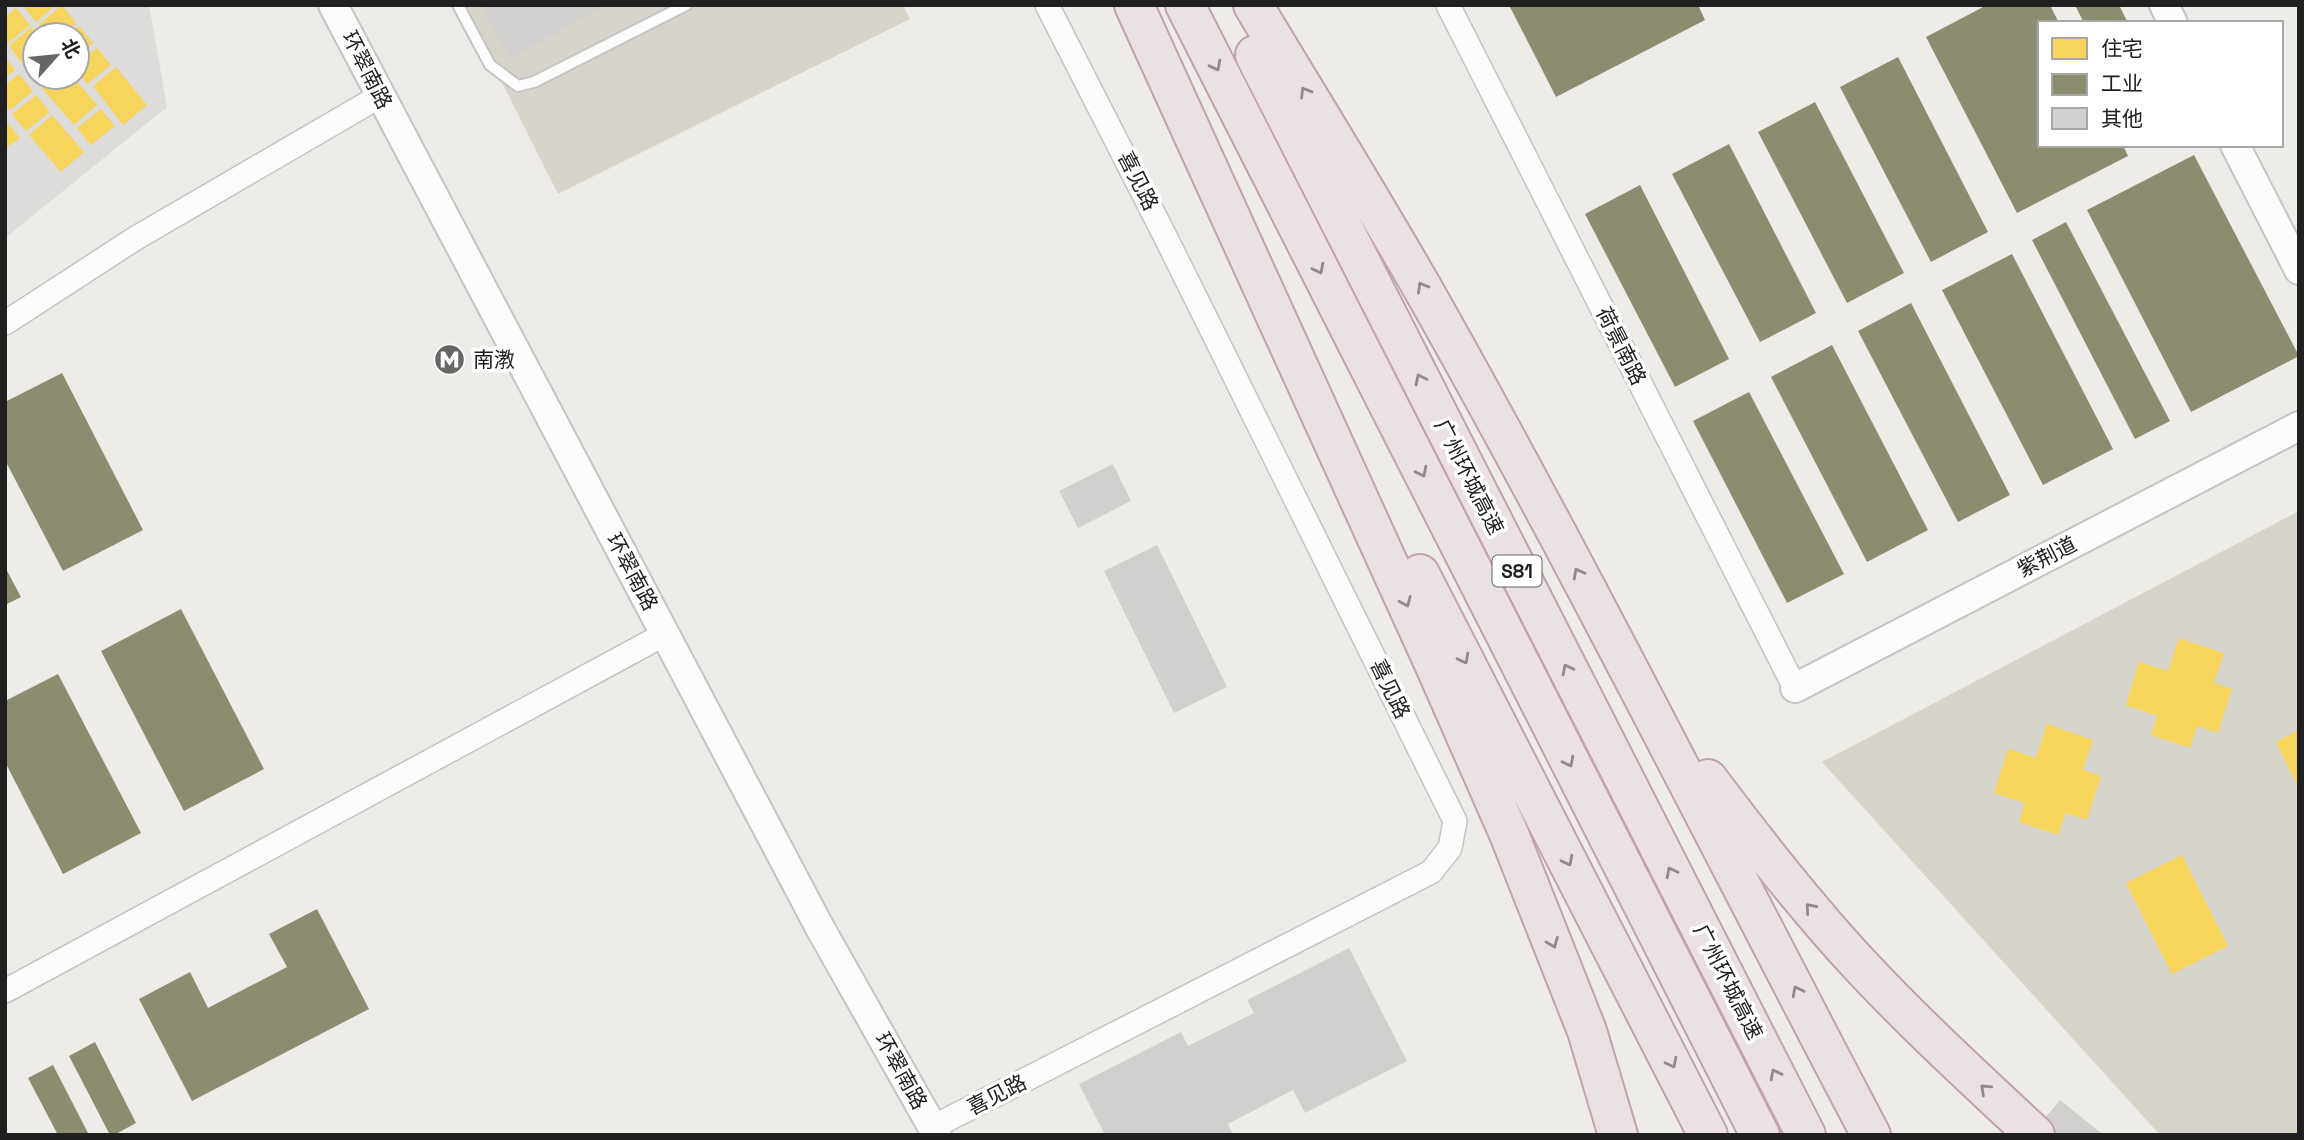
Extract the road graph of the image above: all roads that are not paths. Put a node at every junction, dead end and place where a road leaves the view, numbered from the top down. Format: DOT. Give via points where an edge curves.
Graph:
graph roads {
  1 [pos="333,5"];
  2 [pos="458,5"];
  3 [pos="685,5"];
  4 [pos="1047,5"];
  5 [pos="1134,5"];
  6 [pos="1185,5"];
  7 [pos="1230,5"];
  8 [pos="1253,5"];
  9 [pos="1448,5"];
  10 [pos="2164,5"];
  11 [pos="2172,21"];
  12 [pos="1171,86"];
  13 [pos="380,96"];
  14 [pos="2236,147"];
  15 [pos="2299,270"];
  16 [pos="5,323"];
  17 [pos="2299,426"];
  18 [pos="1596,606"];
  19 [pos="665,634"];
  20 [pos="1795,688"];
  21 [pos="5,991"];
  22 [pos="935,1131"];
  23 [pos="1618,1135"];
  24 [pos="1708,1135"];
  25 [pos="1760,1135"];
  26 [pos="1806,1135"];
  27 [pos="1871,1135"];
  28 [pos="2035,1135"];
  1 -- 13 [label="street, 环翠南路"];
  2 -- 3 [label="lane" via="490,65 518,86"];
  4 -- 22 [label="street, 喜见路" via="1455,821 1450,848 1431,872"];
  5 -- 12 [label="highway"];
  6 -- 25 [label="highway, 广州环城高速 / S81, one-way"];
  26 -- 7 [label="highway, 广州环城高速 / S81, one-way"];
  18 -- 8 [label="highway, one-way" via="1422,287"];
  9 -- 20 [label="street, 荷景南路"];
  10 -- 11 [label="street"];
  12 -- 23 [label="highway, one-way" via="1509,834 1584,1021"];
  12 -- 24 [label="highway, one-way"];
  13 -- 16 [label="street" via="136,238"];
  13 -- 19 [label="street, 环翠南路"];
  14 -- 15 [label="street"];
  17 -- 20 [label="street, 紫荆道"];
  27 -- 18 [label="highway, one-way"];
  28 -- 18 [label="highway, one-way" via="1916,1023 1787,880 1664,717"];
  19 -- 21 [label="street"];
  19 -- 22 [label="street, 环翠南路" via="820,928"];
}
